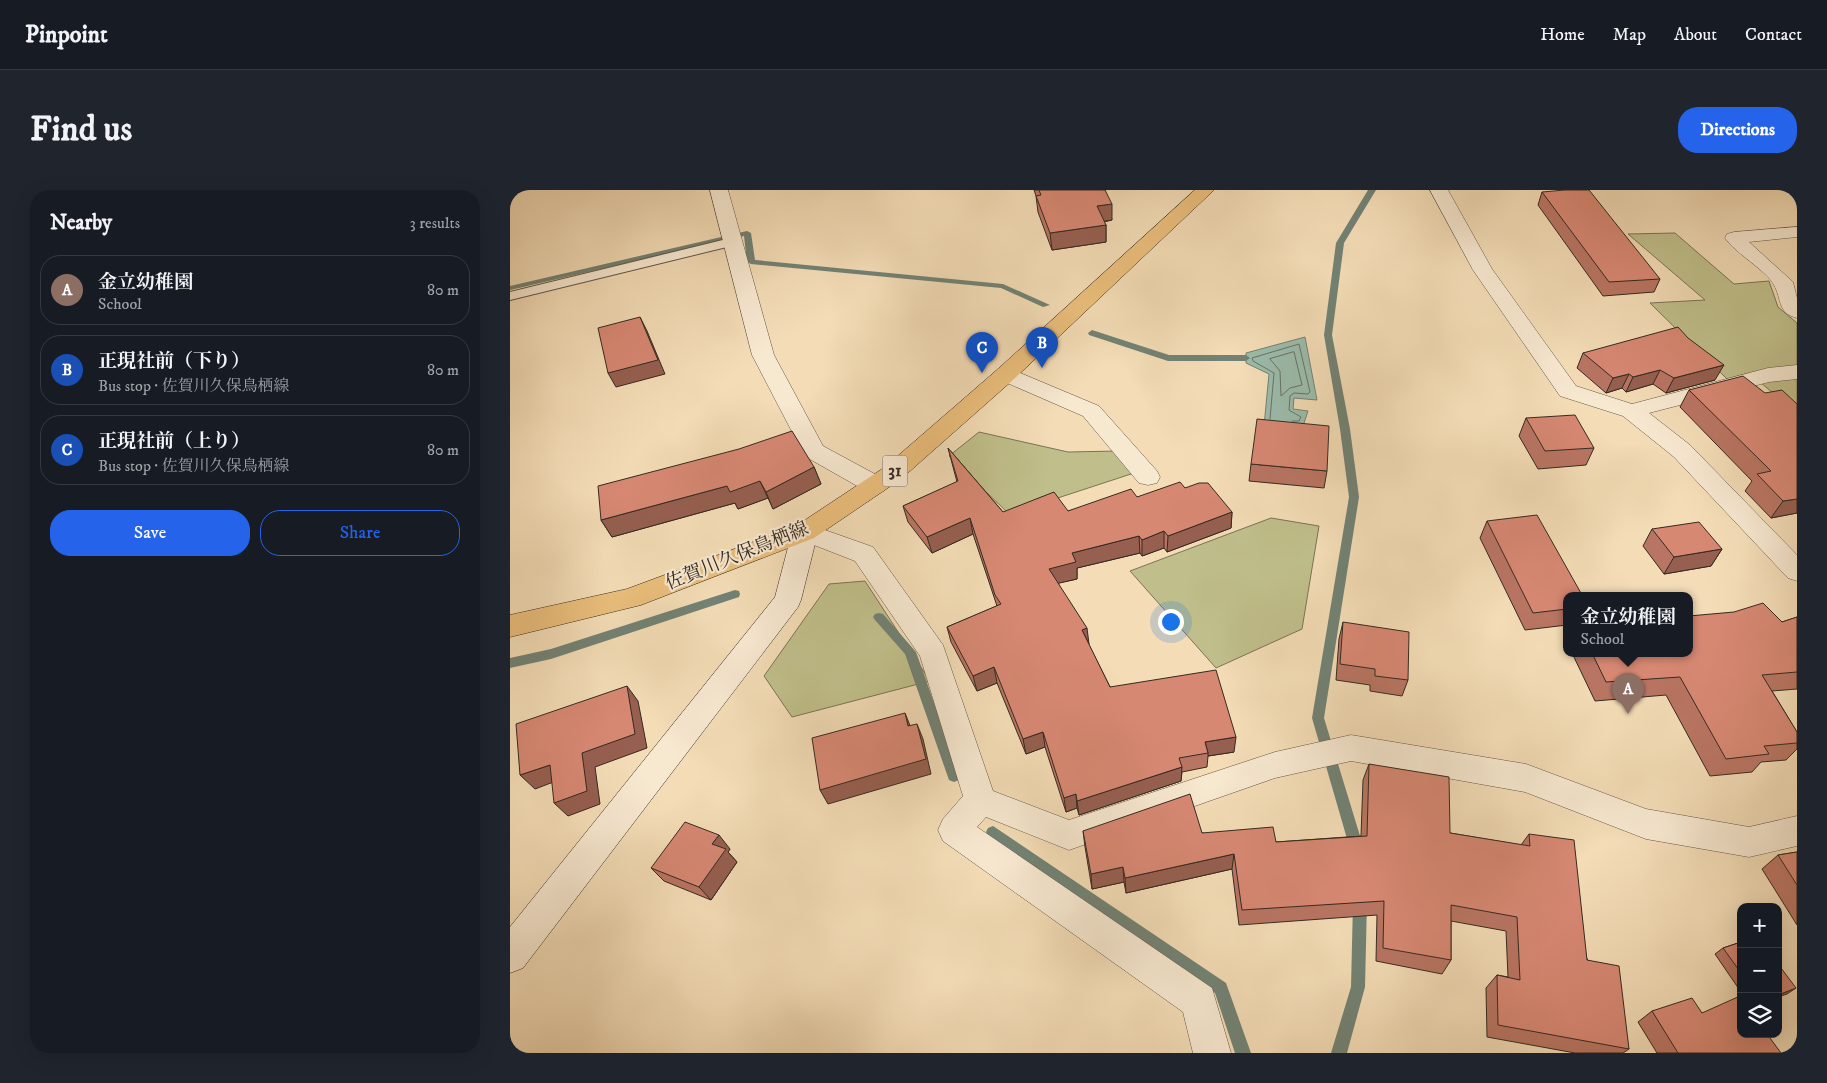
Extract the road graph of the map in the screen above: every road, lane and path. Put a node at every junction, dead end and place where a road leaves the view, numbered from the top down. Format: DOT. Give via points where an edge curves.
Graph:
graph roads {
  1 [pos="718,190"];
  2 [pos="1205,190"];
  3 [pos="1439,190"];
  4 [pos="1797,232"];
  5 [pos="731,242"];
  6 [pos="510,296"];
  7 [pos="1797,312"];
  8 [pos="1797,372"];
  9 [pos="1006,374"];
  10 [pos="1631,412"];
  11 [pos="1148,477"];
  12 [pos="875,485"];
  13 [pos="805,532"];
  14 [pos="1797,571"];
  15 [pos="510,626"];
  16 [pos="980,800"];
  17 [pos="1797,831"];
  18 [pos="510,955"];
  19 [pos="1212,1053"];
  1 -- 5 [label="street" via="727,215"];
  2 -- 9 [label="main road, 佐賀川久保鳥栖線 / 31"];
  3 -- 10 [label="street" via="1483,270 1568,391"];
  4 -- 7 [label="street" via="1734,238 1783,282 1789,305"];
  5 -- 6 [label="lane"];
  5 -- 12 [label="street" via="763,355 814,451"];
  8 -- 10 [label="street" via="1768,375"];
  9 -- 11 [label="street" via="1091,411"];
  9 -- 12 [label="main road, 佐賀川久保鳥栖線 / 31" via="893,474"];
  10 -- 14 [label="street" via="1682,451"];
  12 -- 13 [label="main road, 佐賀川久保鳥栖線 / 31"];
  13 -- 15 [label="main road, 佐賀川久保鳥栖線 / 31" via="631,598"];
  13 -- 16 [label="street" via="864,554 933,653"];
  13 -- 18 [label="street" via="788,600"];
  16 -- 17 [label="street" via="1069,835 1275,765 1351,748 1526,778 1646,824 1749,842"];
  16 -- 19 [label="street" via="954,830 1199,1001"];
}
